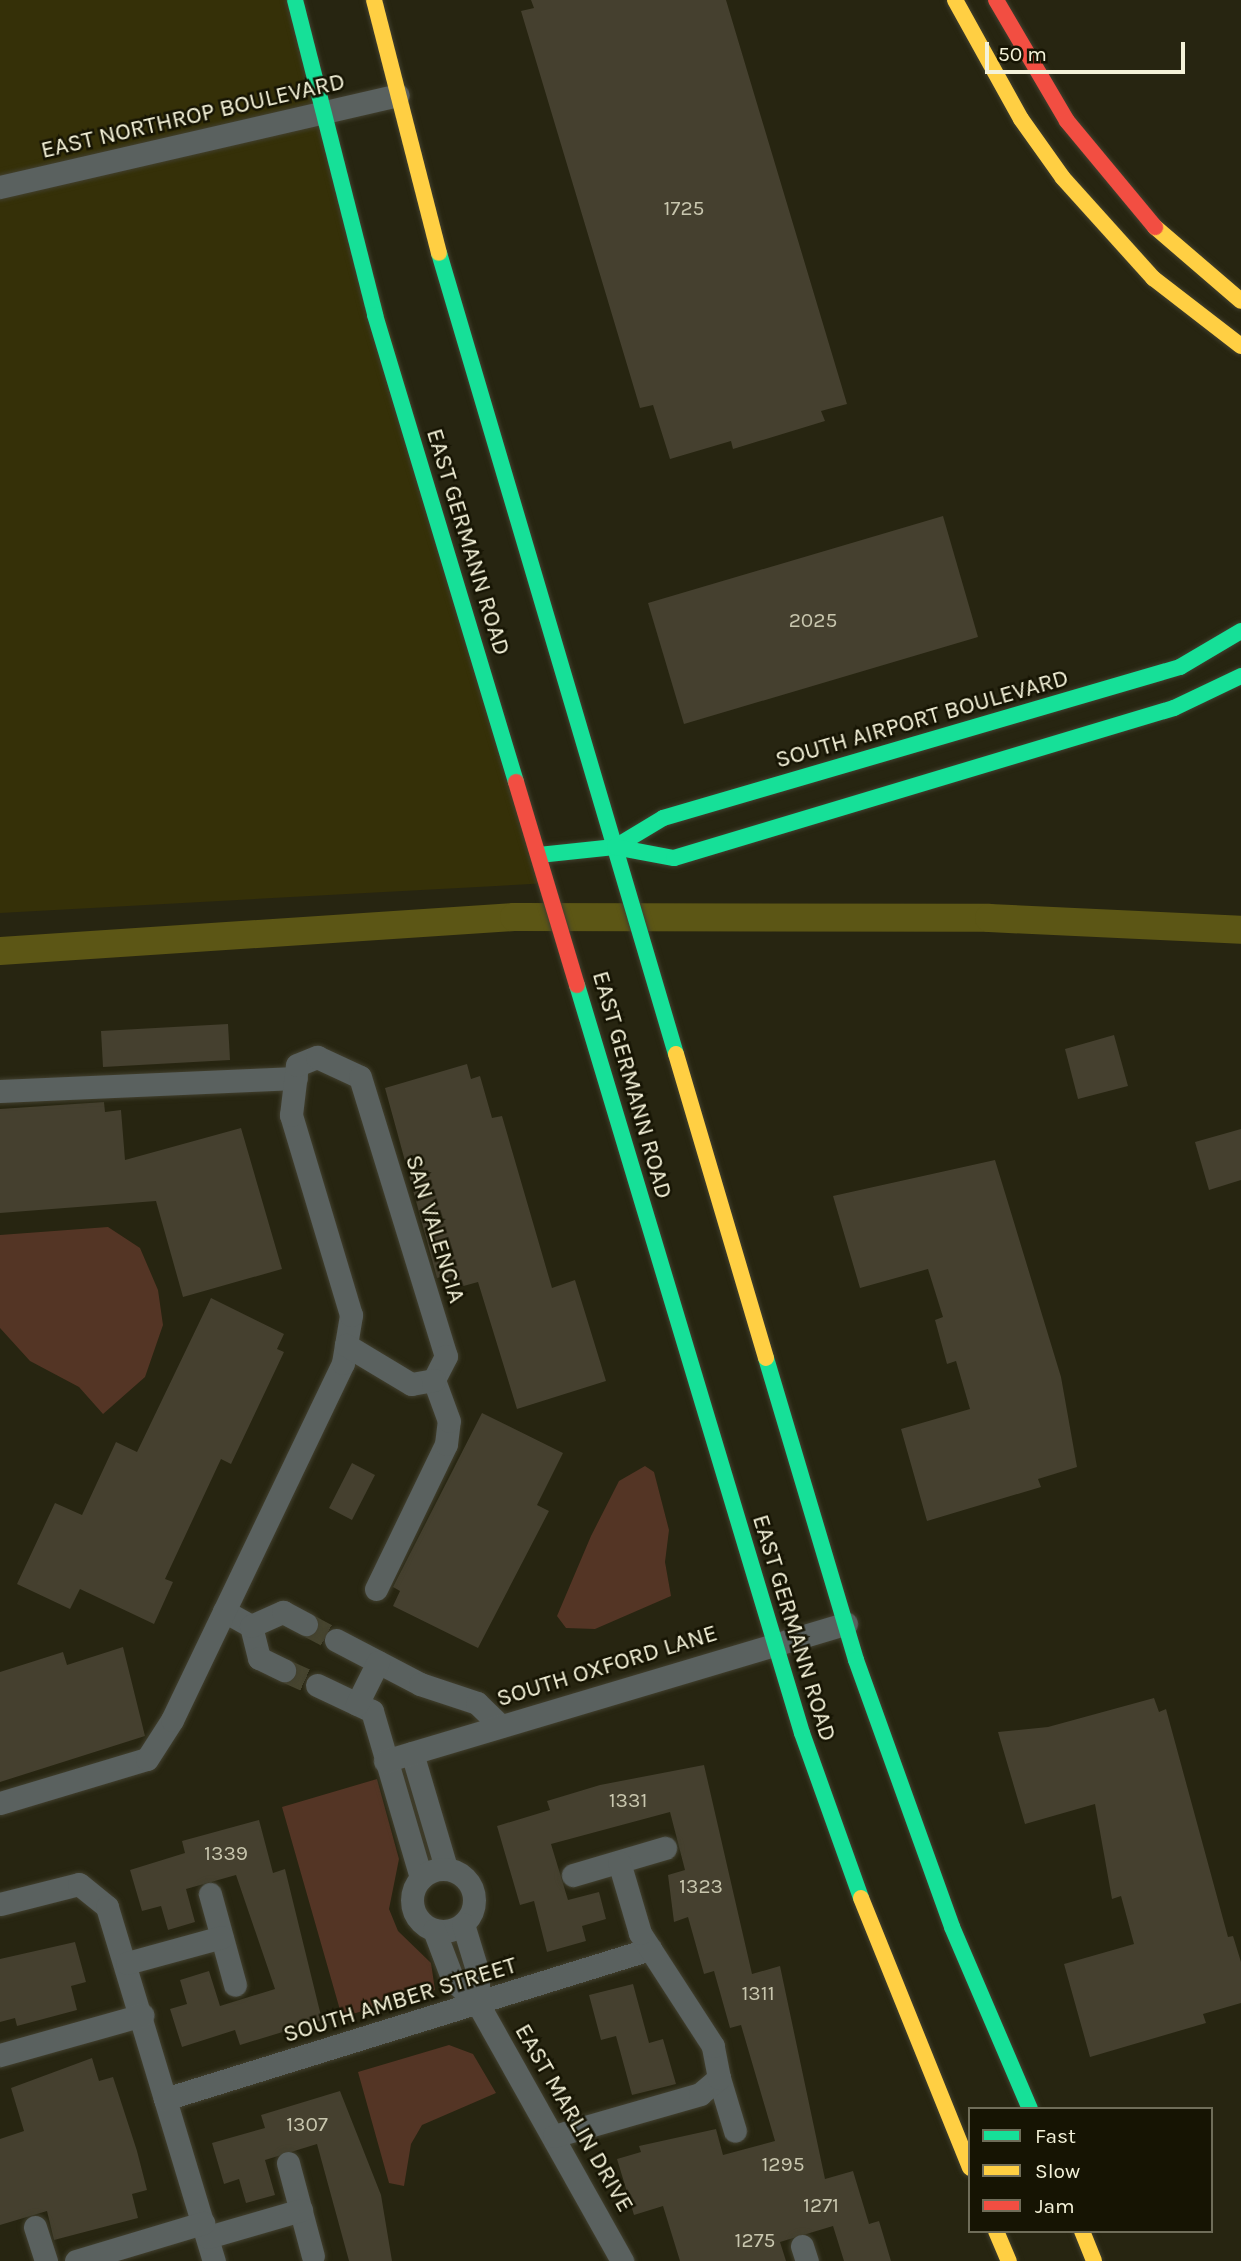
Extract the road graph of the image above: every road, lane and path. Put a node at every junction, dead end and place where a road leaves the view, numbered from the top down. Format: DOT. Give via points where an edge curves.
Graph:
graph roads {
  1 [pos="295,0"];
  2 [pos="374,0"];
  3 [pos="955,0"];
  4 [pos="996,0"];
  5 [pos="397,95"];
  6 [pos="322,112"];
  7 [pos="0,187"];
  8 [pos="1241,301"];
  9 [pos="1241,346"];
  10 [pos="1241,631"];
  11 [pos="1241,676"];
  12 [pos="1085,695"];
  13 [pos="1095,732"];
  14 [pos="615,847"];
  15 [pos="540,855"];
  16 [pos="296,1079"];
  17 [pos="0,1091"];
  18 [pos="346,1345"];
  19 [pos="434,1380"];
  20 [pos="376,1588"];
  21 [pos="224,1611"];
  22 [pos="306,1624"];
  23 [pos="846,1624"];
  24 [pos="251,1626"];
  25 [pos="336,1640"];
  26 [pos="775,1641"];
  27 [pos="378,1662"];
  28 [pos="284,1670"];
  29 [pos="317,1685"];
  30 [pos="357,1704"];
  31 [pos="501,1726"];
  32 [pos="412,1754"];
  33 [pos="386,1761"];
  34 [pos="0,1802"];
  35 [pos="665,1848"];
  36 [pos="619,1862"];
  37 [pos="446,1868"];
  38 [pos="573,1875"];
  39 [pos="421,1878"];
  40 [pos="210,1894"];
  41 [pos="0,1904"];
  42 [pos="463,1924"];
  43 [pos="434,1930"];
  44 [pos="222,1937"];
  45 [pos="650,1949"];
  46 [pos="127,1963"];
  47 [pos="235,1985"];
  48 [pos="478,2004"];
  49 [pos="142,2015"];
  50 [pos="0,2055"];
  51 [pos="719,2078"];
  52 [pos="165,2099"];
  53 [pos="1029,2107"];
  54 [pos="735,2131"];
  55 [pos="554,2136"];
  56 [pos="288,2163"];
  57 [pos="968,2163"];
  58 [pos="300,2210"];
  59 [pos="35,2227"];
  60 [pos="206,2230"];
  61 [pos="997,2233"];
  62 [pos="1083,2233"];
  63 [pos="313,2256"];
  64 [pos="46,2261"];
  65 [pos="76,2261"];
  66 [pos="214,2261"];
  67 [pos="622,2261"];
  68 [pos="1009,2261"];
  69 [pos="1094,2261"];
  1 -- 6 [label="main road, EAST GERMANN ROAD"];
  2 -- 5 [label="main road, EAST GERMANN ROAD"];
  3 -- 9 [label="main road" via="1021,119 1063,178 1153,278"];
  4 -- 8 [label="main road" via="1067,121 1121,190 1166,239"];
  5 -- 6 [label="street, EAST NORTHROP BOULEVARD"];
  5 -- 14 [label="main road, EAST GERMANN ROAD"];
  6 -- 7 [label="street, EAST NORTHROP BOULEVARD"];
  6 -- 15 [label="main road, EAST GERMANN ROAD" via="375,315"];
  10 -- 12 [label="main road, SOUTH AIRPORT BOULEVARD" via="1180,667"];
  11 -- 13 [label="main road, SOUTH AIRPORT BOULEVARD" via="1174,708"];
  12 -- 13 [label="main road"];
  12 -- 14 [label="main road, SOUTH AIRPORT BOULEVARD" via="663,818"];
  13 -- 14 [label="main road, SOUTH AIRPORT BOULEVARD" via="674,858"];
  14 -- 15 [label="main road, SOUTH AIRPORT BOULEVARD"];
  14 -- 23 [label="main road, EAST GERMANN ROAD"];
  15 -- 26 [label="main road, EAST GERMANN ROAD"];
  16 -- 17 [label="street"];
  16 -- 18 [label="street" via="291,1115 351,1315"];
  16 -- 19 [label="street, SAN VALENCIA" via="297,1065 317,1056 360,1077 446,1356"];
  18 -- 19 [label="street" via="411,1384"];
  18 -- 21 [label="street"];
  19 -- 20 [label="street" via="449,1421 446,1444"];
  21 -- 24 [label="street"];
  21 -- 34 [label="street" via="147,1759"];
  22 -- 24 [label="street" via="283,1612"];
  23 -- 26 [label="street, SOUTH OXFORD LANE"];
  23 -- 53 [label="main road, EAST GERMANN ROAD" via="952,1927"];
  24 -- 28 [label="street" via="259,1658"];
  25 -- 27 [label="street"];
  26 -- 31 [label="street, SOUTH OXFORD LANE"];
  26 -- 57 [label="main road, EAST GERMANN ROAD" via="832,1823"];
  27 -- 30 [label="street"];
  27 -- 31 [label="street" via="477,1703"];
  29 -- 30 [label="street"];
  30 -- 33 [label="street" via="372,1711"];
  31 -- 32 [label="street, SOUTH OXFORD LANE"];
  32 -- 33 [label="street, SOUTH OXFORD LANE"];
  32 -- 37 [label="street"];
  33 -- 39 [label="street, EAST MARLIN DRIVE"];
  35 -- 36 [label="street"];
  36 -- 38 [label="street"];
  36 -- 45 [label="street"];
  37 -- 39 [label="street"];
  37 -- 42 [label="street" via="472,1886 474,1907"];
  39 -- 43 [label="street, EAST MARLIN DRIVE" via="413,1908"];
  40 -- 44 [label="street"];
  41 -- 46 [label="street" via="79,1884 107,1907"];
  42 -- 43 [label="street"];
  42 -- 48 [label="street, EAST MARLIN DRIVE" via="478,1973"];
  43 -- 48 [label="street, EAST MARLIN DRIVE" via="453,1980"];
  44 -- 46 [label="street"];
  44 -- 47 [label="street"];
  45 -- 48 [label="street, SOUTH AMBER STREET"];
  45 -- 51 [label="street" via="713,2046"];
  46 -- 49 [label="street"];
  48 -- 52 [label="street, SOUTH AMBER STREET"];
  48 -- 55 [label="street, EAST MARLIN DRIVE"];
  49 -- 50 [label="street"];
  49 -- 52 [label="street"];
  51 -- 54 [label="street"];
  51 -- 55 [label="street" via="700,2094"];
  52 -- 60 [label="street"];
  55 -- 67 [label="street, EAST MARLIN DRIVE"];
  56 -- 58 [label="street"];
  58 -- 60 [label="street"];
  58 -- 63 [label="street"];
  59 -- 64 [label="street"];
  60 -- 65 [label="street"];
  60 -- 66 [label="street"];
  61 -- 68 [label="main road"];
  62 -- 69 [label="main road"];
}
